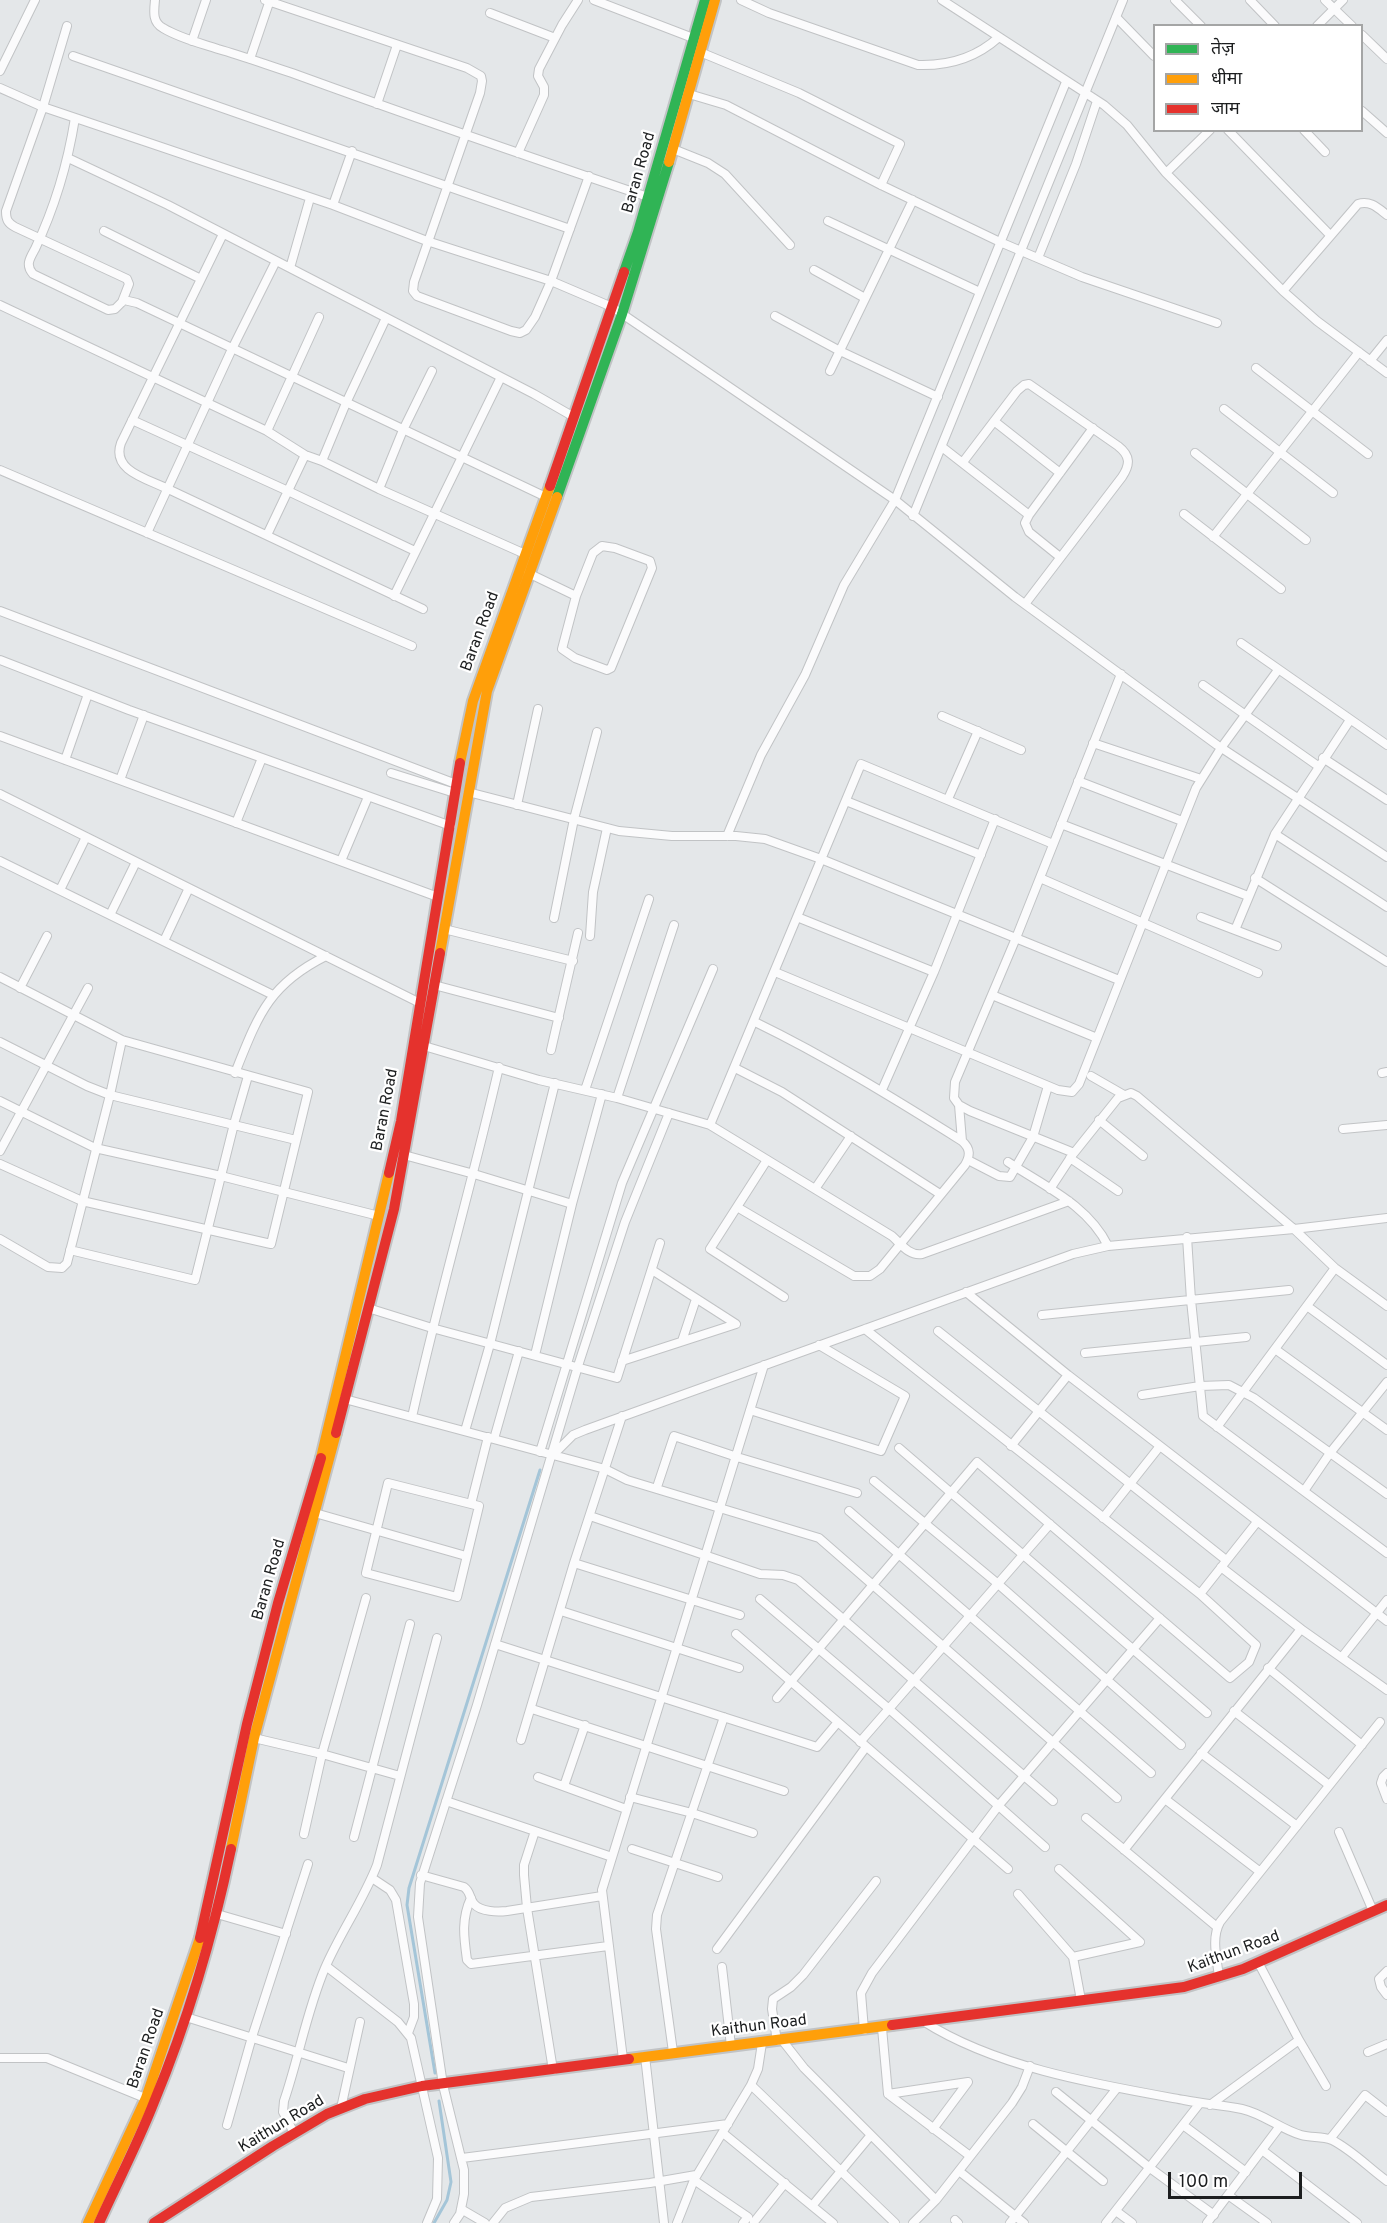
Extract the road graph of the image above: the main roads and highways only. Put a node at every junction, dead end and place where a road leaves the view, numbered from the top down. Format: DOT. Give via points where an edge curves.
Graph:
graph roads {
  1 [pos="705,0"];
  2 [pos="714,0"];
  3 [pos="617,310"];
  4 [pos="340,1397"];
  5 [pos="230,1826"];
  6 [pos="1387,1905"];
  7 [pos="150,2100"];
  8 [pos="88,2223"];
  9 [pos="99,2223"];
  10 [pos="154,2223"];
  1 -- 3 [label="main road, Baran Road"];
  2 -- 3 [label="main road, Baran Road" via="673,149"];
  3 -- 4 [label="main road, Baran Road" via="487,691 394,1209"];
  3 -- 4 [label="main road, Baran Road" via="479,681 455,789 401,1121"];
  4 -- 5 [label="main road, Baran Road" via="315,1513"];
  4 -- 5 [label="main road, Baran Road" via="261,1669"];
  5 -- 7 [label="main road, Baran Road"];
  5 -- 7 [label="main road, Baran Road" via="217,1914 186,2017"];
  6 -- 10 [label="main road, Kaithun Road" via="1258,1962 1184,1987 422,2086 365,2098 294,2133"];
  7 -- 8 [label="main road, Baran Road"];
  7 -- 9 [label="main road, Baran Road"];
}
